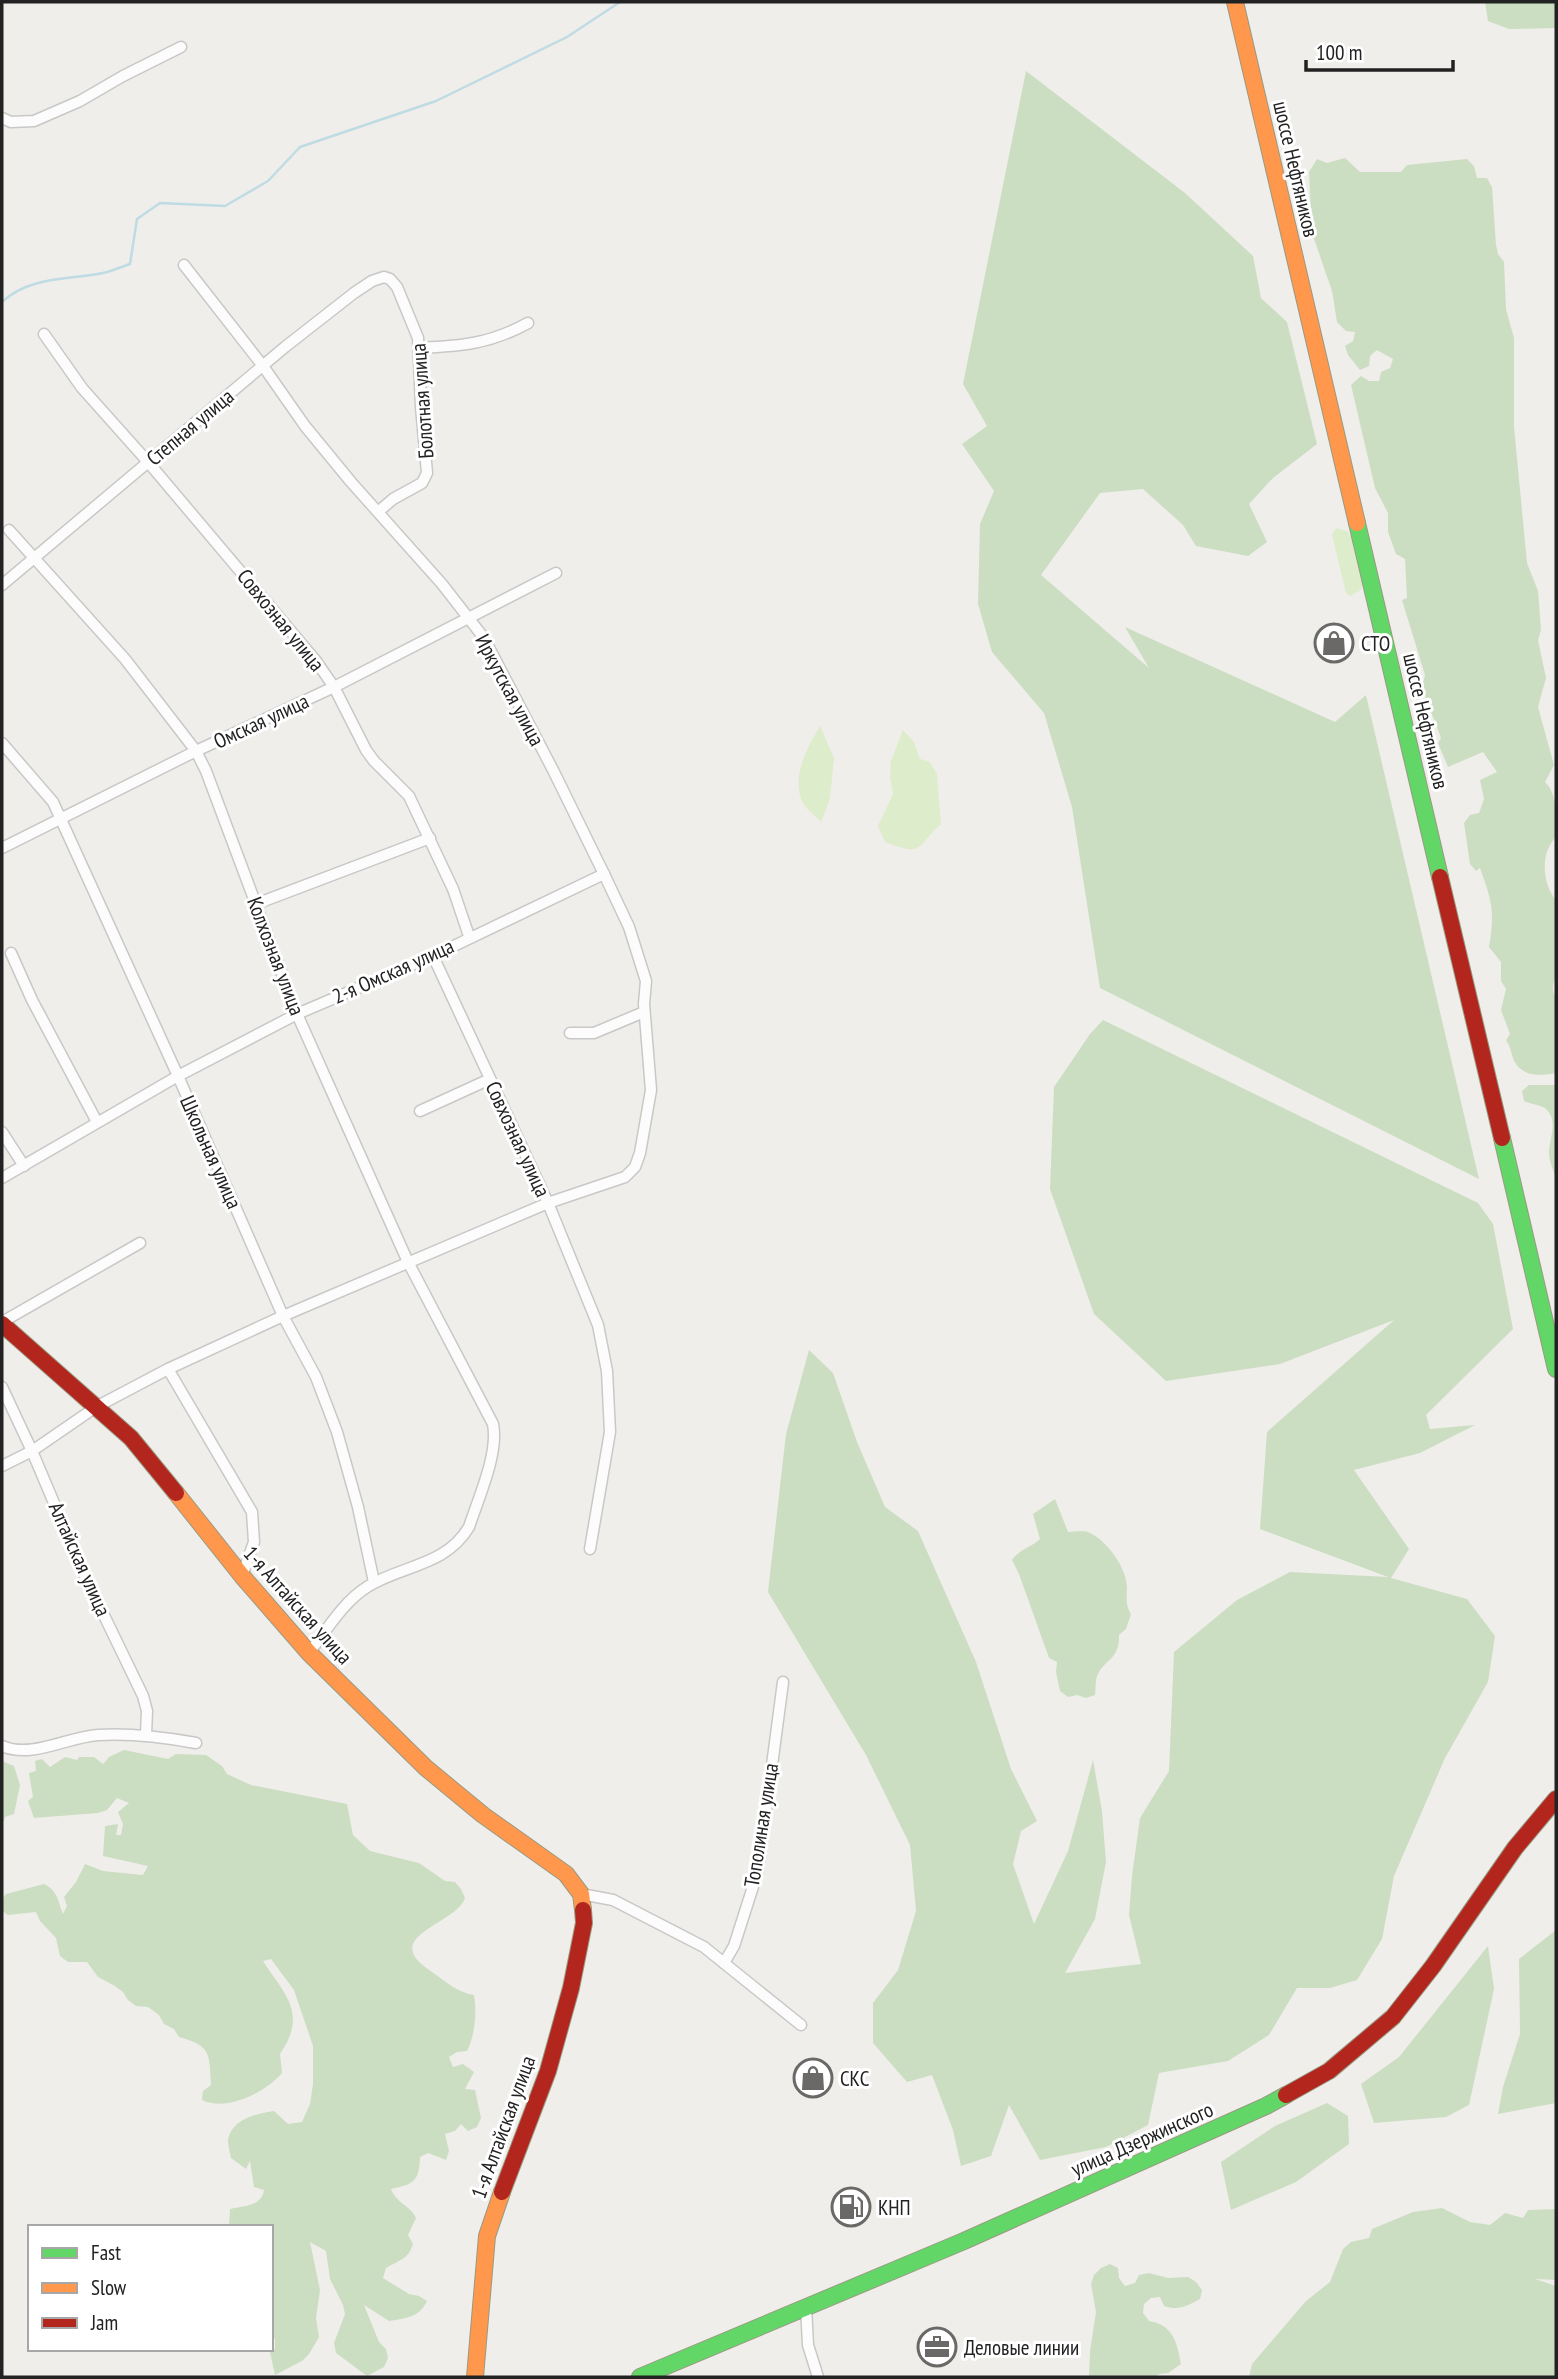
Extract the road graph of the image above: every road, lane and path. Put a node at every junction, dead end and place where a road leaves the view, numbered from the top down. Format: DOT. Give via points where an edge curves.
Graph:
graph roads {
  1 [pos="1235,2"];
  2 [pos="181,47"];
  3 [pos="2,118"];
  4 [pos="184,265"];
  5 [pos="384,277"];
  6 [pos="528,323"];
  7 [pos="44,334"];
  8 [pos="419,348"];
  9 [pos="263,366"];
  10 [pos="148,462"];
  11 [pos="379,511"];
  12 [pos="9,530"];
  13 [pos="33,557"];
  14 [pos="556,573"];
  15 [pos="2,585"];
  16 [pos="468,618"];
  17 [pos="334,687"];
  18 [pos="2,743"];
  19 [pos="196,751"];
  20 [pos="61,820"];
  21 [pos="430,838"];
  22 [pos="2,848"];
  23 [pos="604,874"];
  24 [pos="256,904"];
  25 [pos="469,936"];
  26 [pos="11,953"];
  27 [pos="433,956"];
  28 [pos="645,1012"];
  29 [pos="297,1014"];
  30 [pos="570,1033"];
  31 [pos="178,1076"];
  32 [pos="490,1079"];
  33 [pos="420,1111"];
  34 [pos="97,1122"];
  35 [pos="2,1132"];
  36 [pos="24,1166"];
  37 [pos="2,1178"];
  38 [pos="548,1202"];
  39 [pos="140,1243"];
  40 [pos="408,1262"];
  41 [pos="283,1315"];
  42 [pos="2,1323"];
  43 [pos="168,1369"];
  44 [pos="1556,1369"];
  45 [pos="2,1387"];
  46 [pos="96,1407"];
  47 [pos="32,1451"];
  48 [pos="2,1466"];
  49 [pos="590,1549"];
  50 [pos="242,1576"];
  51 [pos="374,1582"];
  52 [pos="309,1653"];
  53 [pos="783,1682"];
  54 [pos="146,1734"];
  55 [pos="196,1743"];
  56 [pos="2,1746"];
  57 [pos="1556,1799"];
  58 [pos="581,1894"];
  59 [pos="724,1963"];
  60 [pos="802,2025"];
  61 [pos="806,2307"];
  62 [pos="475,2377"];
  63 [pos="640,2377"];
  64 [pos="818,2377"];
  1 -- 44 [label="main road, шоссе Нефтяников"];
  2 -- 3 [label="street" via="34,121"];
  4 -- 9 [label="street, Иркутская улица"];
  5 -- 8 [label="street, Болотная улица" via="397,287"];
  5 -- 9 [label="street, Степная улица" via="354,293"];
  6 -- 8 [label="street" via="480,343"];
  7 -- 10 [label="street, Совхозная улица" via="82,388"];
  8 -- 11 [label="street, Болотная улица" via="427,473 422,483"];
  9 -- 10 [label="street, Степная улица"];
  9 -- 11 [label="street, Иркутская улица" via="305,426"];
  10 -- 13 [label="street, Степная улица"];
  10 -- 17 [label="street, Совхозная улица" via="310,652"];
  11 -- 16 [label="street, Иркутская улица"];
  12 -- 13 [label="street, Колхозная улица"];
  13 -- 15 [label="street, Степная улица"];
  13 -- 19 [label="street, Колхозная улица" via="125,659"];
  14 -- 16 [label="street, Омская улица"];
  16 -- 17 [label="street, Омская улица"];
  16 -- 23 [label="street, Иркутская улица" via="491,649"];
  17 -- 19 [label="street, Омская улица"];
  17 -- 21 [label="street, Совхозная улица" via="366,750 409,796"];
  18 -- 20 [label="street, Школьная улица" via="47,794"];
  19 -- 20 [label="street, Омская улица"];
  19 -- 24 [label="street, Колхозная улица"];
  20 -- 22 [label="street, Омская улица"];
  20 -- 31 [label="street, Школьная улица"];
  21 -- 24 [label="street"];
  21 -- 25 [label="street, Совхозная улица"];
  23 -- 25 [label="street, 2-я Омская улица"];
  23 -- 28 [label="street, Иркутская улица" via="645,974"];
  24 -- 29 [label="street, Колхозная улица"];
  25 -- 27 [label="street, 2-я Омская улица"];
  26 -- 34 [label="street"];
  27 -- 29 [label="street, 2-я Омская улица"];
  27 -- 32 [label="street, Совхозная улица"];
  28 -- 30 [label="street" via="594,1033"];
  28 -- 38 [label="street, Иркутская улица" via="652,1090 635,1167 625,1177"];
  29 -- 31 [label="street, 2-я Омская улица"];
  29 -- 40 [label="street, Колхозная улица"];
  31 -- 34 [label="street, 2-я Омская улица"];
  31 -- 41 [label="street, Школьная улица"];
  32 -- 33 [label="street"];
  32 -- 38 [label="street, Совхозная улица"];
  34 -- 36 [label="street, 2-я Омская улица"];
  35 -- 36 [label="street"];
  36 -- 37 [label="street, 2-я Омская улица"];
  38 -- 40 [label="street"];
  38 -- 49 [label="street, Совхозная улица" via="598,1325 607,1371 610,1432"];
  39 -- 42 [label="street"];
  40 -- 41 [label="street"];
  40 -- 51 [label="street, Колхозная улица" via="490,1417 494,1438 463,1536 419,1566"];
  41 -- 43 [label="street"];
  41 -- 51 [label="street, Школьная улица" via="316,1377 337,1432"];
  42 -- 46 [label="main road, 1-я Алтайская улица"];
  43 -- 46 [label="street"];
  43 -- 50 [label="street" via="252,1512 254,1542"];
  45 -- 47 [label="street, Алтайская улица"];
  46 -- 47 [label="street"];
  46 -- 50 [label="main road, 1-я Алтайская улица" via="145,1454"];
  47 -- 48 [label="street"];
  47 -- 54 [label="street, Алтайская улица" via="143,1696"];
  50 -- 52 [label="main road, 1-я Алтайская улица"];
  51 -- 52 [label="street" via="347,1604"];
  52 -- 58 [label="main road, 1-я Алтайская улица" via="426,1768 566,1874"];
  53 -- 59 [label="street, Тополиная улица" via="758,1871"];
  54 -- 55 [label="street"];
  54 -- 56 [label="street" via="85,1736 22,1751"];
  57 -- 61 [label="main road, улица Дзержинского" via="1393,2017 1329,2071 1266,2106"];
  58 -- 59 [label="street" via="613,1900 704,1947"];
  58 -- 62 [label="main road, 1-я Алтайская улица" via="584,1923 571,1988 548,2071 487,2236"];
  59 -- 60 [label="street"];
  61 -- 63 [label="main road, улица Дзержинского"];
  61 -- 64 [label="street" via="808,2345"];
}
